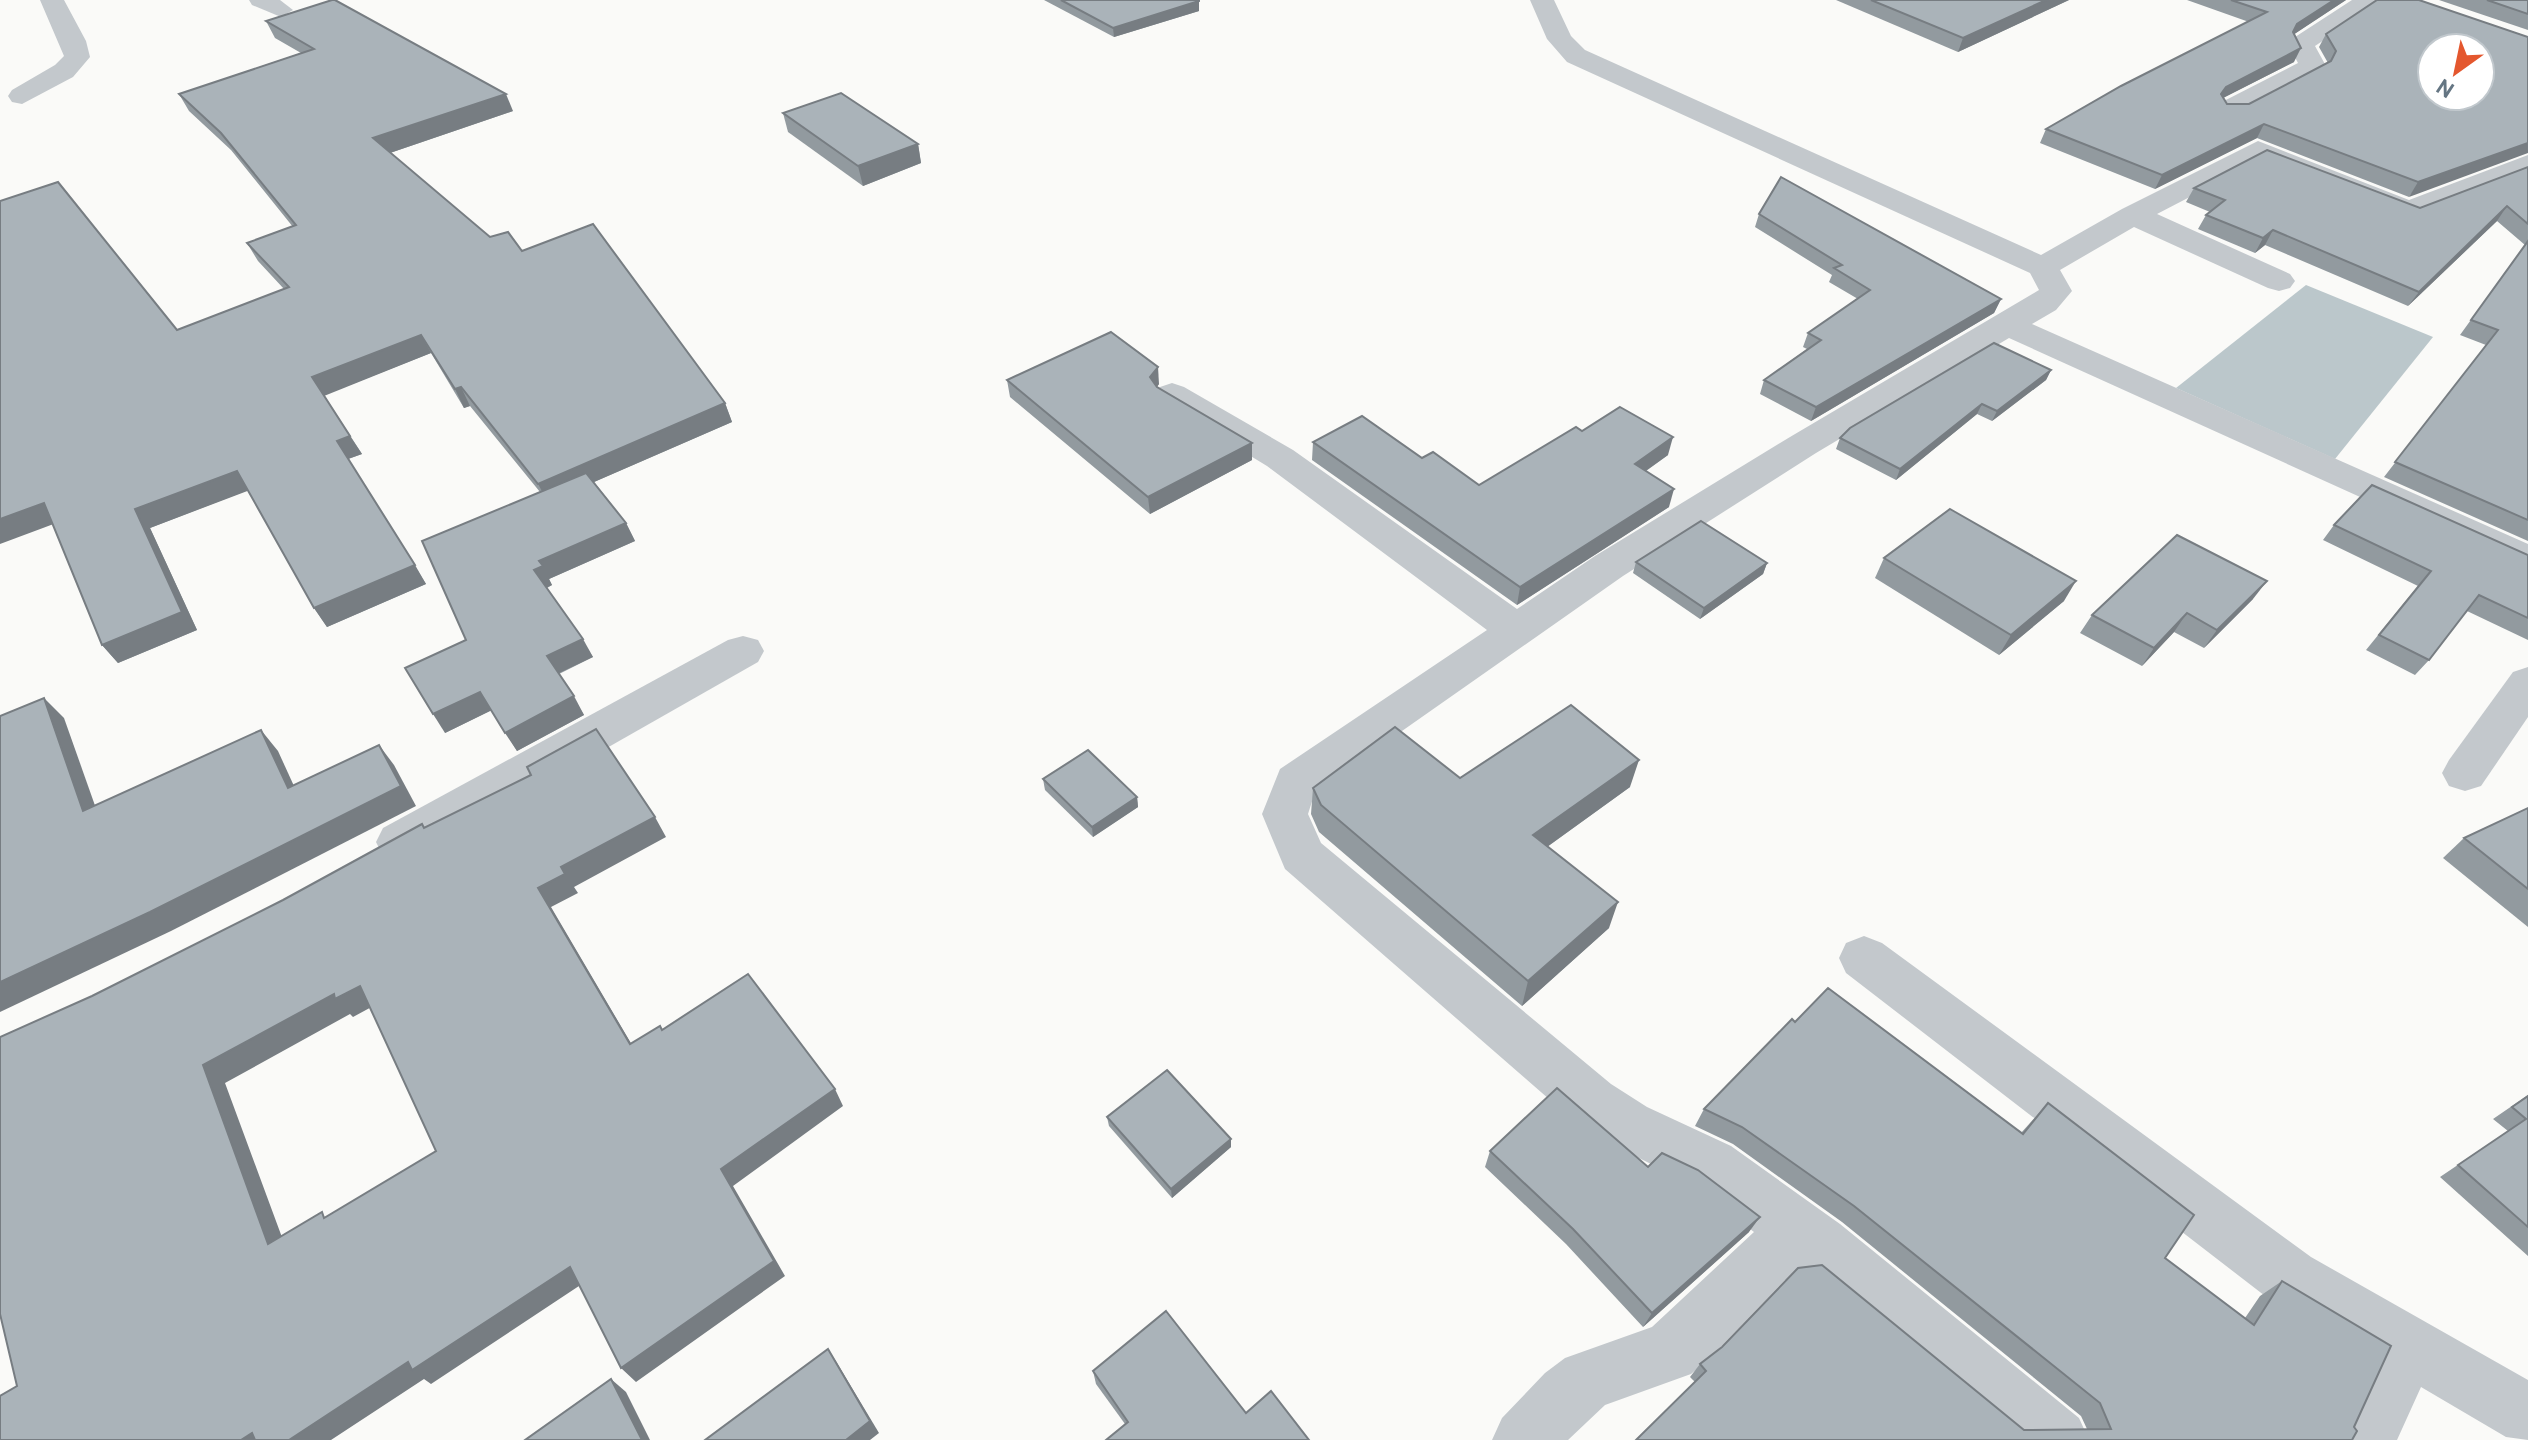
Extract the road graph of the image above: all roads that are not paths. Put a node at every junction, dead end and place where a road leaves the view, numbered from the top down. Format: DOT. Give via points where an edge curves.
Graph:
graph roads {
  1 [pos="52,0"];
  2 [pos="1542,0"];
  3 [pos="2372,0"];
  4 [pos="22,96"];
  5 [pos="2230,109"];
  6 [pos="2528,164"];
  7 [pos="2133,215"];
  8 [pos="2042,267"];
  9 [pos="2279,281"];
  10 [pos="2005,324"];
  11 [pos="1172,394"];
  12 [pos="2528,560"];
  13 [pos="1516,630"];
  14 [pos="743,651"];
  15 [pos="2528,683"];
  16 [pos="2465,773"];
  17 [pos="364,861"];
  18 [pos="1864,958"];
  19 [pos="1819,1245"];
  20 [pos="2408,1346"];
  21 [pos="2528,1415"];
  22 [pos="1524,1440"];
  23 [pos="2057,1440"];
  24 [pos="2364,1440"];
  1 -- 4 [label="street" via="55,13 72,32 77,57"];
  2 -- 8 [label="street" via="1560,39 1576,56"];
  3 -- 5 [label="street" via="2301,44 2313,66"];
  6 -- 7 [label="street" via="2409,211 2258,150"];
  7 -- 8 [label="street"];
  7 -- 9 [label="street"];
  8 -- 10 [label="street" via="2056,291"];
  10 -- 12 [label="street"];
  10 -- 13 [label="street" via="1609,566"];
  11 -- 13 [label="street" via="1280,458"];
  13 -- 19 [label="street" via="1296,782 1285,814 1302,855 1592,1102 1711,1165"];
  14 -- 17 [label="street"];
  15 -- 16 [label="street"];
  18 -- 20 [label="street" via="2290,1278"];
  19 -- 22 [label="street" via="1770,1254 1689,1337 1669,1352 1587,1380"];
  19 -- 23 [label="street"];
  20 -- 21 [label="street"];
  20 -- 24 [label="street"];
}
